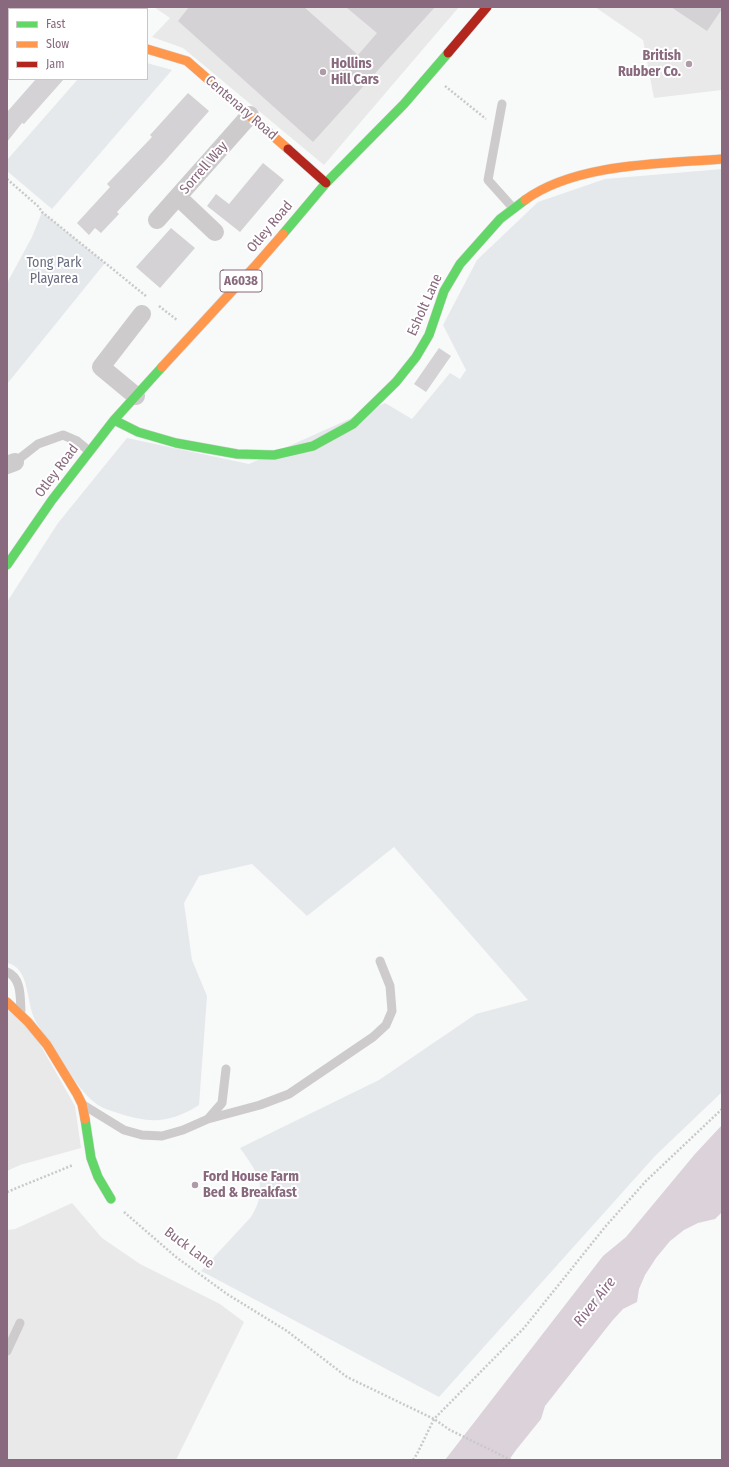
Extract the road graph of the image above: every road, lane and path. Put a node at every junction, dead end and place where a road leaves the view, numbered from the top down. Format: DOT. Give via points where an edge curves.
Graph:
graph roads {
  1 [pos="14,7"];
  2 [pos="487,7"];
  3 [pos="20,8"];
  4 [pos="148,49"];
  5 [pos="430,74"];
  6 [pos="502,104"];
  7 [pos="250,115"];
  8 [pos="498,128"];
  9 [pos="722,159"];
  10 [pos="7,179"];
  11 [pos="326,183"];
  12 [pos="178,196"];
  13 [pos="514,209"];
  14 [pos="157,220"];
  15 [pos="215,232"];
  16 [pos="147,296"];
  17 [pos="158,306"];
  18 [pos="142,314"];
  19 [pos="194,334"];
  20 [pos="136,396"];
  21 [pos="114,420"];
  22 [pos="89,451"];
  23 [pos="11,464"];
  24 [pos="7,565"];
  25 [pos="380,961"];
  26 [pos="7,972"];
  27 [pos="7,1002"];
  28 [pos="22,1016"];
  29 [pos="226,1069"];
  30 [pos="82,1104"];
  31 [pos="722,1109"];
  32 [pos="208,1119"];
  33 [pos="91,1158"];
  34 [pos="7,1192"];
  35 [pos="111,1199"];
  36 [pos="20,1323"];
  37 [pos="7,1350"];
  38 [pos="434,1419"];
  39 [pos="413,1460"];
  40 [pos="511,1460"];
  1 -- 3 [label="street"];
  2 -- 5 [label="street, Otley Road / A6038"];
  4 -- 7 [label="street, Centenary Road" via="187,61"];
  5 -- 8 [label="path"];
  5 -- 11 [label="street, Otley Road / A6038"];
  6 -- 8 [label="lane"];
  7 -- 11 [label="street, Centenary Road"];
  7 -- 12 [label="street, Sorrell Way"];
  8 -- 13 [label="lane" via="488,180"];
  9 -- 13 [label="street, Esholt Lane" via="634,166 580,176 538,191"];
  10 -- 16 [label="path" via="42,212"];
  11 -- 19 [label="street, Otley Road / A6038"];
  12 -- 14 [label="street, Sorrell Way"];
  12 -- 15 [label="street"];
  13 -- 21 [label="street, Esholt Lane" via="500,219 460,264 444,291 429,335 416,357 396,382 353,424 314,446 274,455 237,454 138,432"];
  17 -- 19 [label="path"];
  18 -- 20 [label="street" via="101,367"];
  19 -- 20 [label="street, Otley Road / A6038"];
  20 -- 21 [label="street, Otley Road / A6038"];
  21 -- 22 [label="street, Otley Road / A6038"];
  22 -- 23 [label="lane" via="77,441 63,435 38,444"];
  22 -- 24 [label="street, Otley Road / A6038"];
  25 -- 32 [label="lane" via="390,986 392,1011 386,1025 374,1037 289,1094"];
  26 -- 28 [label="lane" via="12,974 18,984"];
  27 -- 28 [label="street"];
  28 -- 30 [label="street" via="48,1046"];
  29 -- 32 [label="lane" via="222,1103"];
  30 -- 32 [label="lane" via="124,1130 142,1135 162,1136"];
  30 -- 33 [label="street"];
  31 -- 38 [label="path" via="646,1180 524,1328"];
  33 -- 34 [label="path"];
  33 -- 35 [label="street" via="98,1177"];
  35 -- 38 [label="path, Buck Lane" via="130,1219 176,1257 227,1294 287,1331 347,1377"];
  36 -- 37 [label="lane"];
  38 -- 39 [label="path"];
  38 -- 40 [label="path, Buck Lane" via="450,1430"];
}
